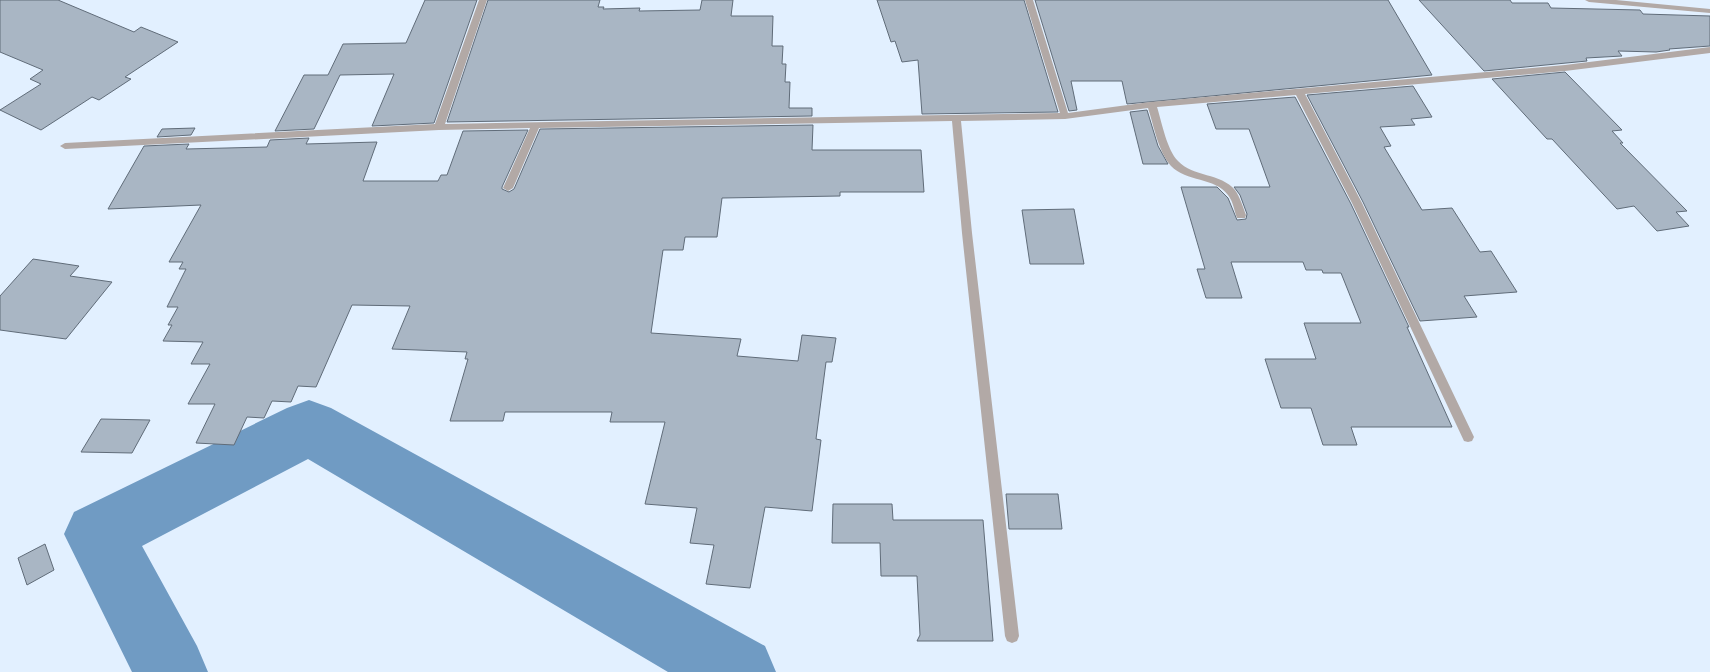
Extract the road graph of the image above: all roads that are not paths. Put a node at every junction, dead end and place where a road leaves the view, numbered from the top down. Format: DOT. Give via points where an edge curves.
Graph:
graph roads {
  1 [pos="483,0"];
  2 [pos="1029,0"];
  3 [pos="1593,0"];
  4 [pos="1710,11"];
  5 [pos="1710,50"];
  6 [pos="1299,92"];
  7 [pos="1152,105"];
  8 [pos="1065,116"];
  9 [pos="956,118"];
  10 [pos="536,126"];
  11 [pos="439,127"];
  12 [pos="65,146"];
  13 [pos="508,188"];
  14 [pos="1240,215"];
  15 [pos="1468,436"];
  16 [pos="1012,636"];
  1 -- 11 [label="street"];
  2 -- 8 [label="street"];
  3 -- 4 [label="street"];
  5 -- 6 [label="street" via="1565,68"];
  6 -- 7 [label="street"];
  6 -- 15 [label="street" via="1361,210"];
  7 -- 8 [label="street"];
  7 -- 14 [label="street" via="1168,154 1175,164 1186,172 1229,190"];
  8 -- 9 [label="street"];
  9 -- 10 [label="street"];
  9 -- 16 [label="street"];
  10 -- 11 [label="street"];
  10 -- 13 [label="street"];
  11 -- 12 [label="street"];
}
